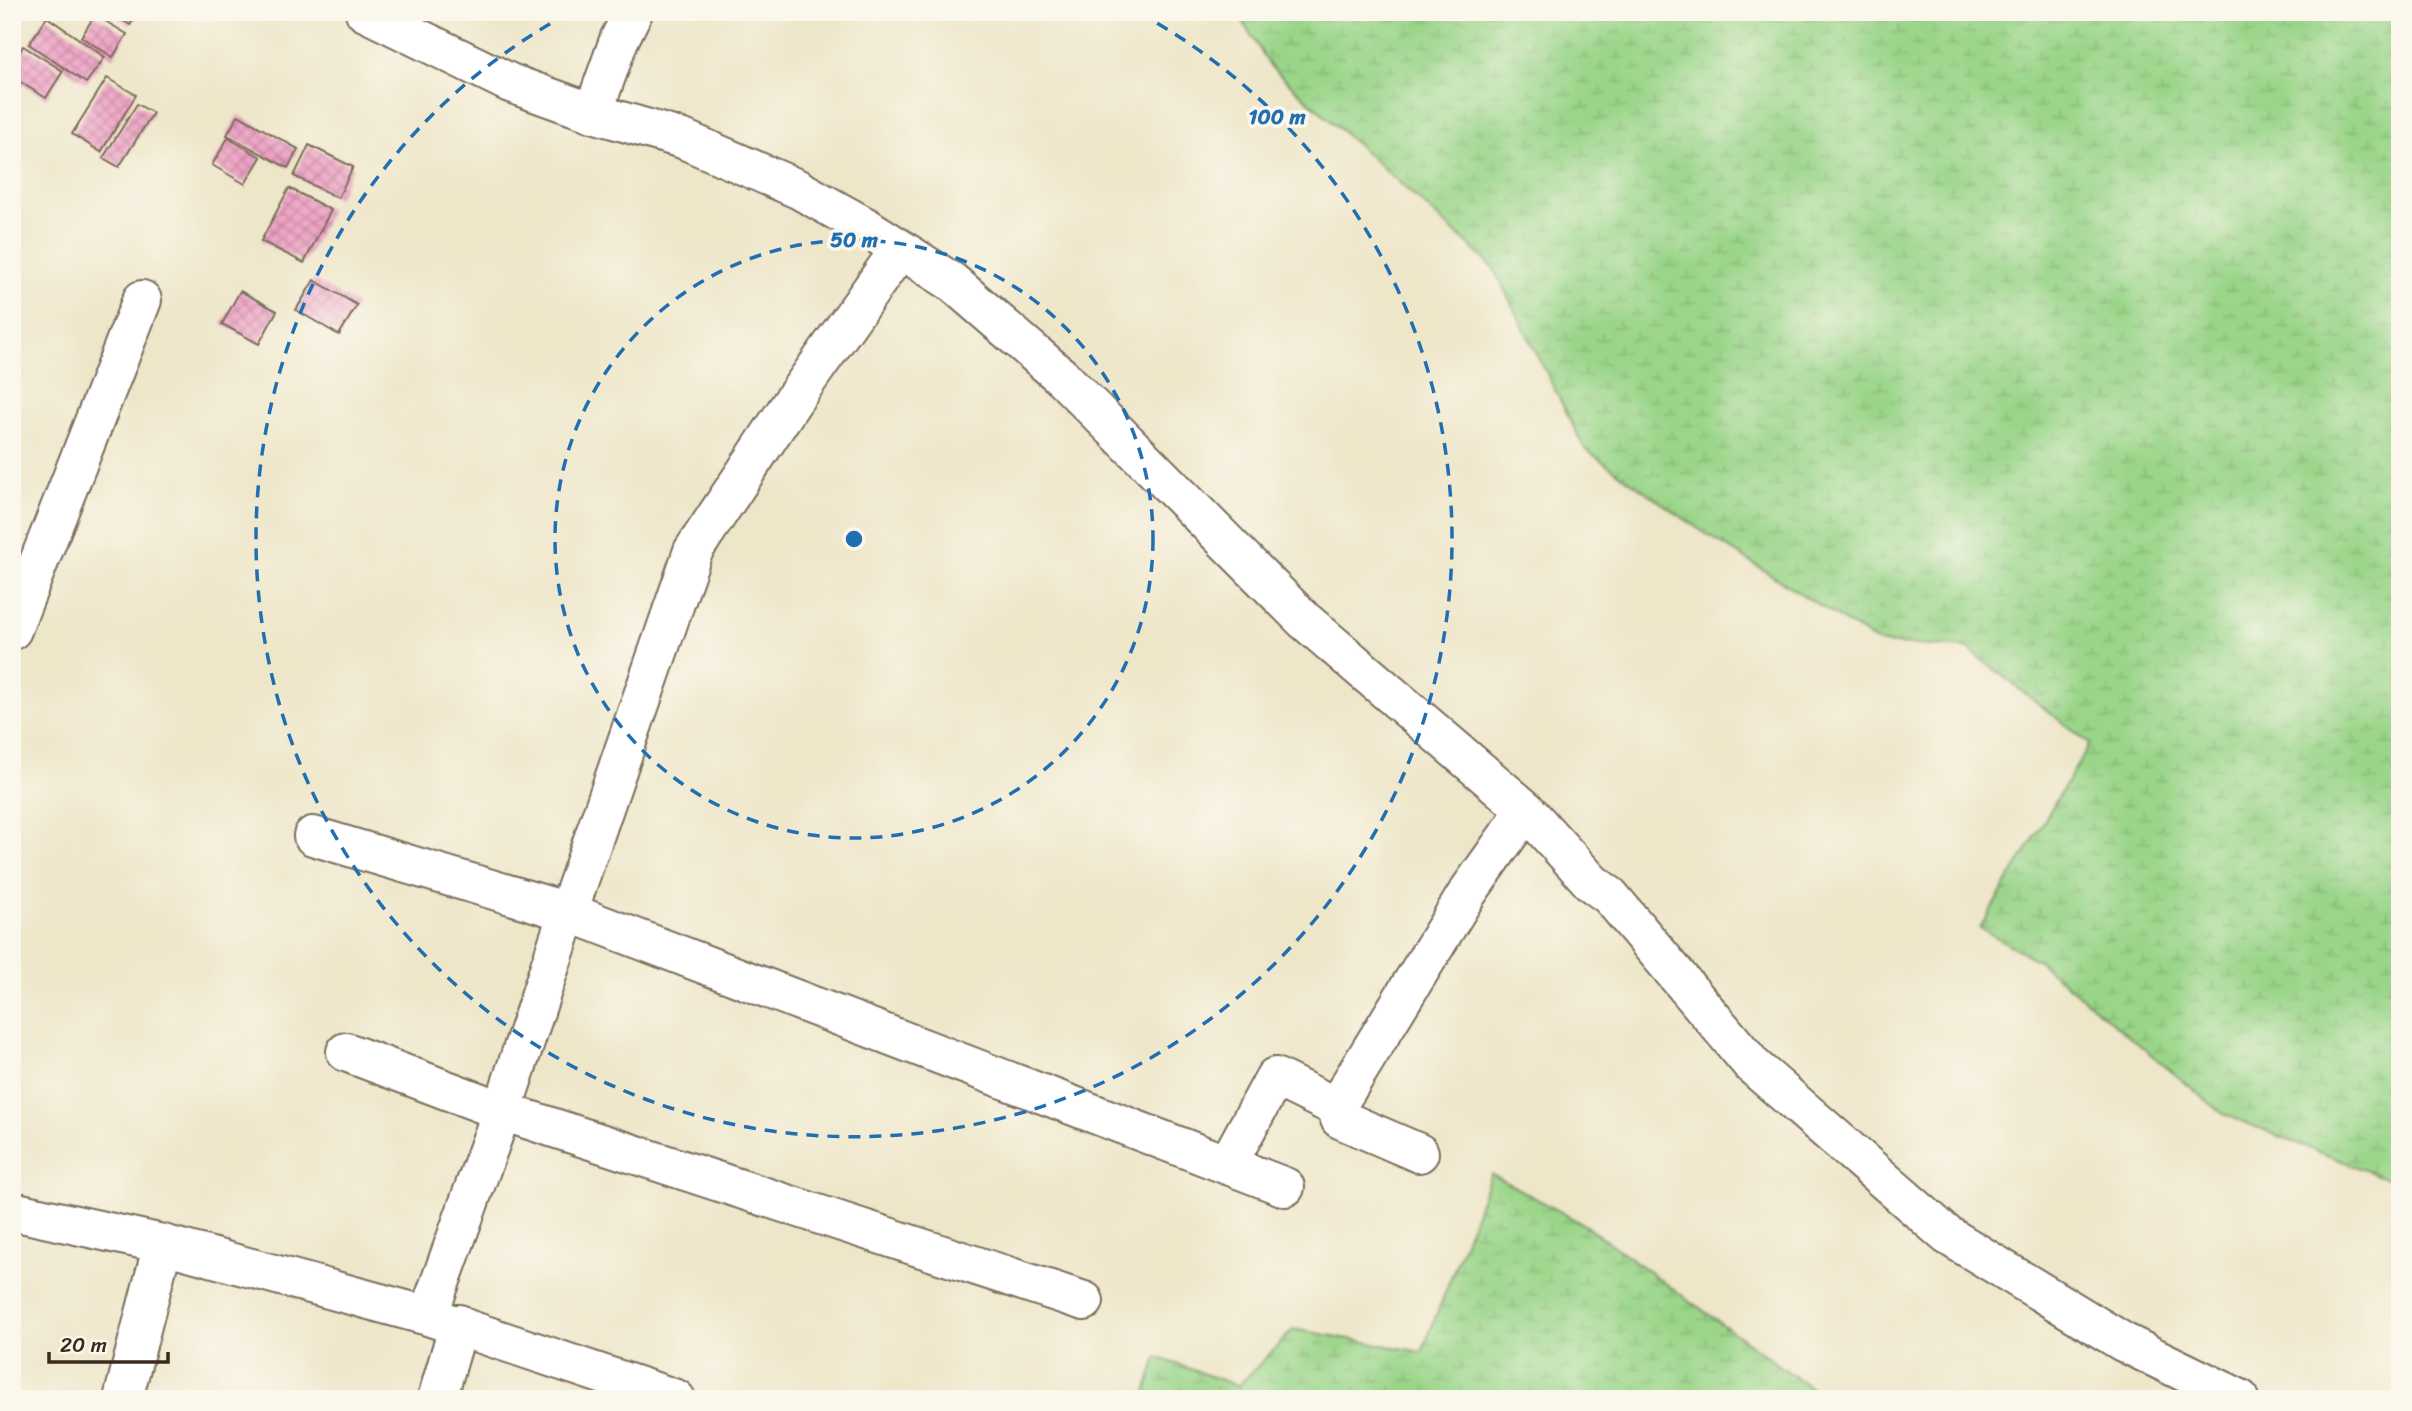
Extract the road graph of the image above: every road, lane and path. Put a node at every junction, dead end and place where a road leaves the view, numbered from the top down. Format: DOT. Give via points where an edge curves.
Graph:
graph roads {
  1 [pos="365,12"];
  2 [pos="633,12"];
  3 [pos="593,113"];
  4 [pos="900,249"];
  5 [pos="142,300"];
  6 [pos="12,630"];
  7 [pos="1526,810"];
  8 [pos="313,836"];
  9 [pos="568,912"];
  10 [pos="346,1052"];
  11 [pos="1336,1107"];
  12 [pos="502,1111"];
  13 [pos="1419,1153"];
  14 [pos="1227,1165"];
  15 [pos="1285,1187"];
  16 [pos="12,1211"];
  17 [pos="163,1244"];
  18 [pos="1084,1301"];
  19 [pos="444,1320"];
  20 [pos="123,1399"];
  21 [pos="437,1399"];
  22 [pos="676,1399"];
  23 [pos="2240,1399"];
  1 -- 3 [label="street" via="510,83"];
  2 -- 3 [label="street"];
  3 -- 4 [label="street" via="693,143 798,189"];
  4 -- 7 [label="street" via="952,282 1063,377 1304,620"];
  4 -- 9 [label="street" via="693,551"];
  5 -- 6 [label="street"];
  7 -- 11 [label="street" via="1478,876"];
  7 -- 23 [label="street" via="1753,1066 1947,1235 2123,1342"];
  8 -- 9 [label="street"];
  9 -- 12 [label="street"];
  9 -- 14 [label="street"];
  10 -- 12 [label="street"];
  11 -- 13 [label="street" via="1339,1119"];
  11 -- 14 [label="street" via="1275,1077"];
  12 -- 18 [label="street"];
  12 -- 19 [label="street"];
  14 -- 15 [label="street"];
  16 -- 17 [label="street"];
  17 -- 19 [label="street"];
  17 -- 20 [label="street"];
  19 -- 21 [label="street"];
  19 -- 22 [label="street"];
}
